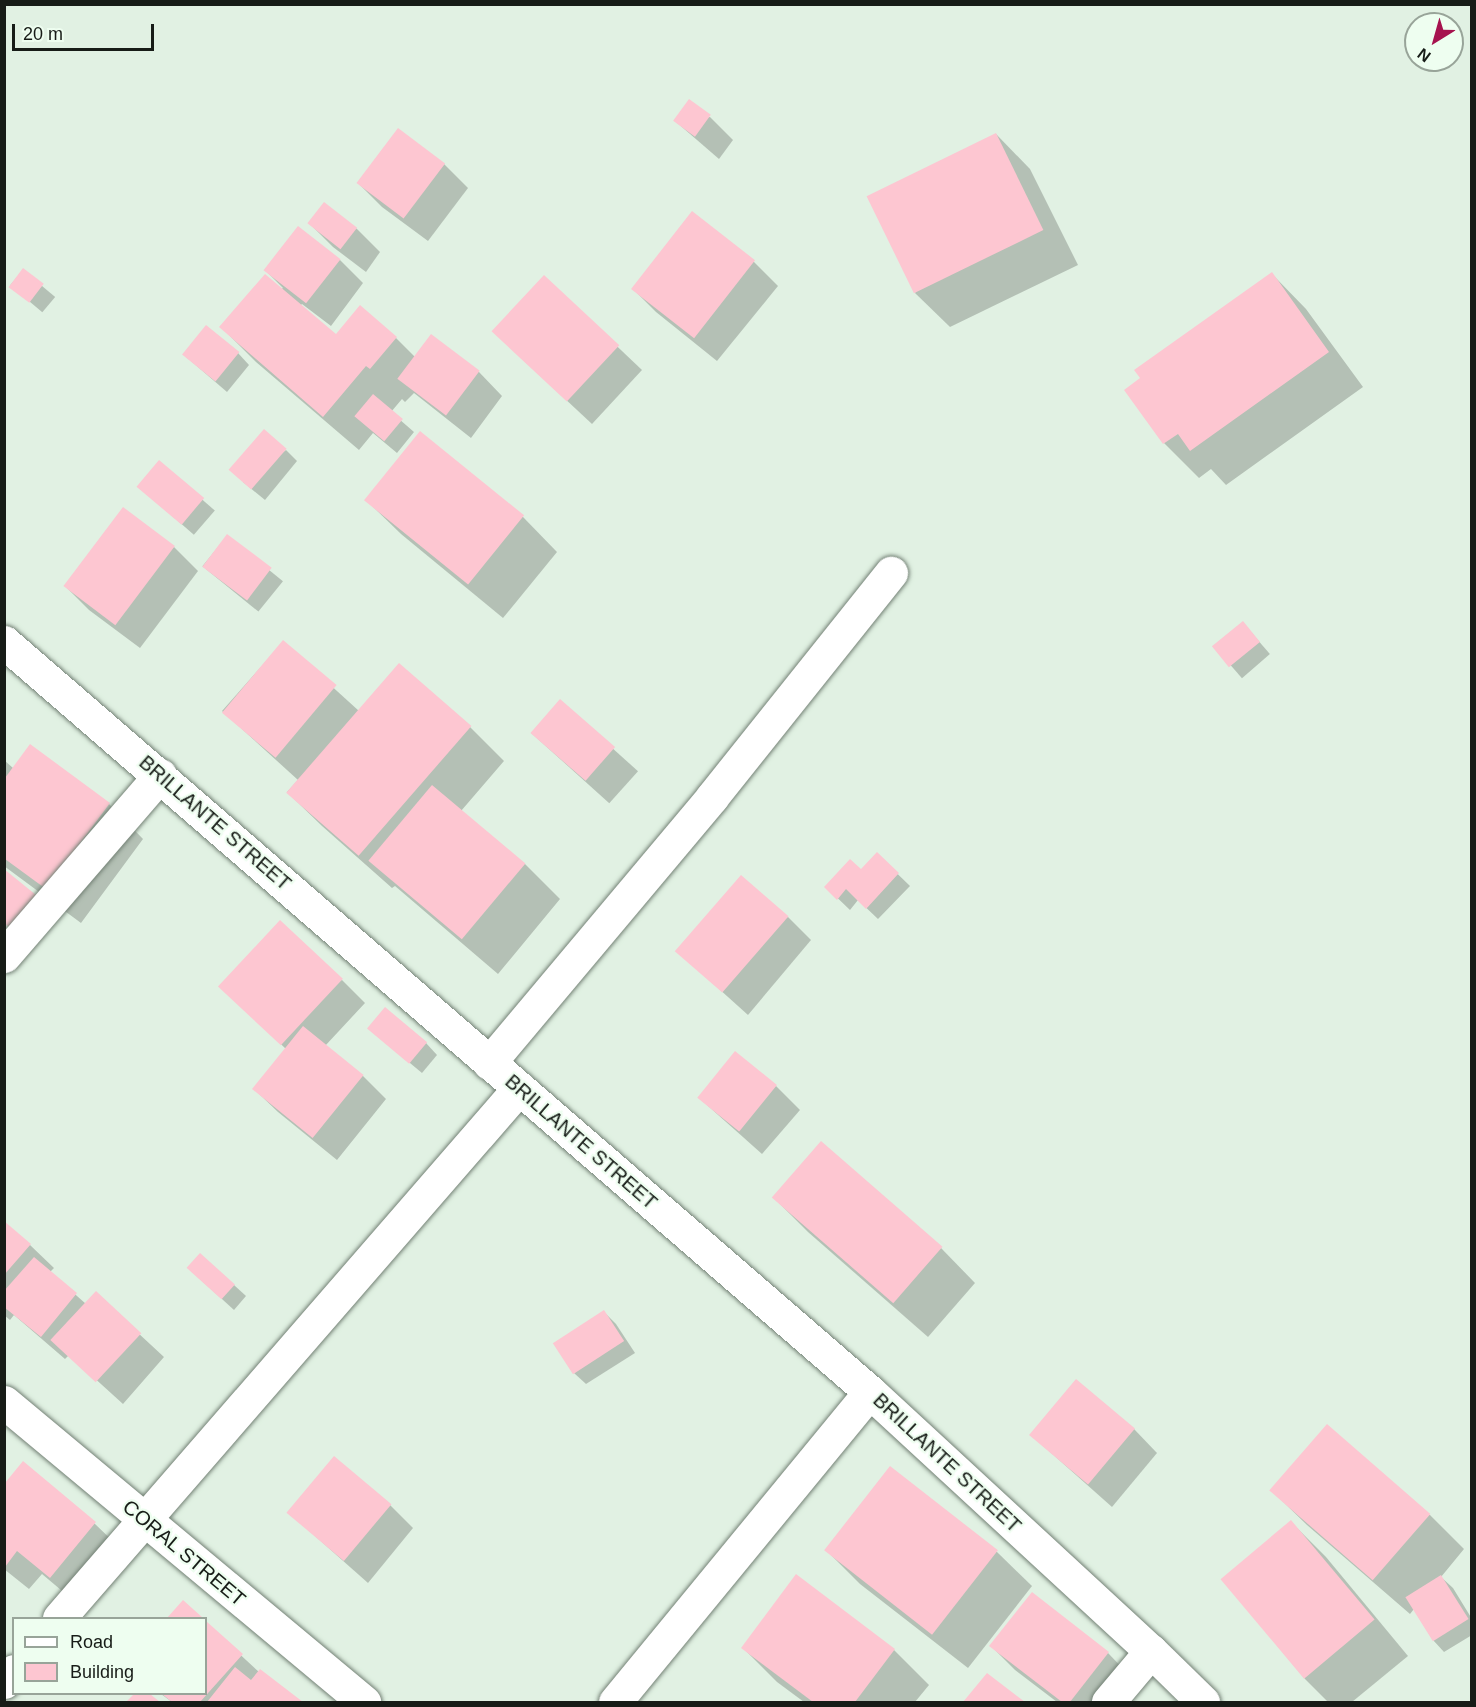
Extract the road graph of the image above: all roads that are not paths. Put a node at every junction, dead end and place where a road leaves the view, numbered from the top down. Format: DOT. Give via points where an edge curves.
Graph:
graph roads {
  1 [pos="891,573"];
  2 [pos="4,642"];
  3 [pos="160,775"];
  4 [pos="4,956"];
  5 [pos="489,1063"];
  6 [pos="519,1088"];
  7 [pos="870,1392"];
  8 [pos="4,1402"];
  9 [pos="143,1520"];
  10 [pos="60,1617"];
  11 [pos="1151,1651"];
  12 [pos="364,1702"];
  13 [pos="615,1702"];
  14 [pos="1108,1702"];
  15 [pos="1203,1702"];
  1 -- 5 [label="street" via="712,797"];
  2 -- 3 [label="street, BRILLANTE STREET"];
  3 -- 4 [label="street"];
  3 -- 5 [label="street, BRILLANTE STREET"];
  5 -- 6 [label="street, BRILLANTE STREET"];
  6 -- 7 [label="street, BRILLANTE STREET"];
  6 -- 9 [label="street"];
  7 -- 11 [label="street, BRILLANTE STREET"];
  7 -- 13 [label="street"];
  8 -- 9 [label="street, CORAL STREET"];
  9 -- 10 [label="street"];
  9 -- 12 [label="street, CORAL STREET"];
  11 -- 14 [label="street"];
  11 -- 15 [label="street, BRILLANTE STREET"];
}
